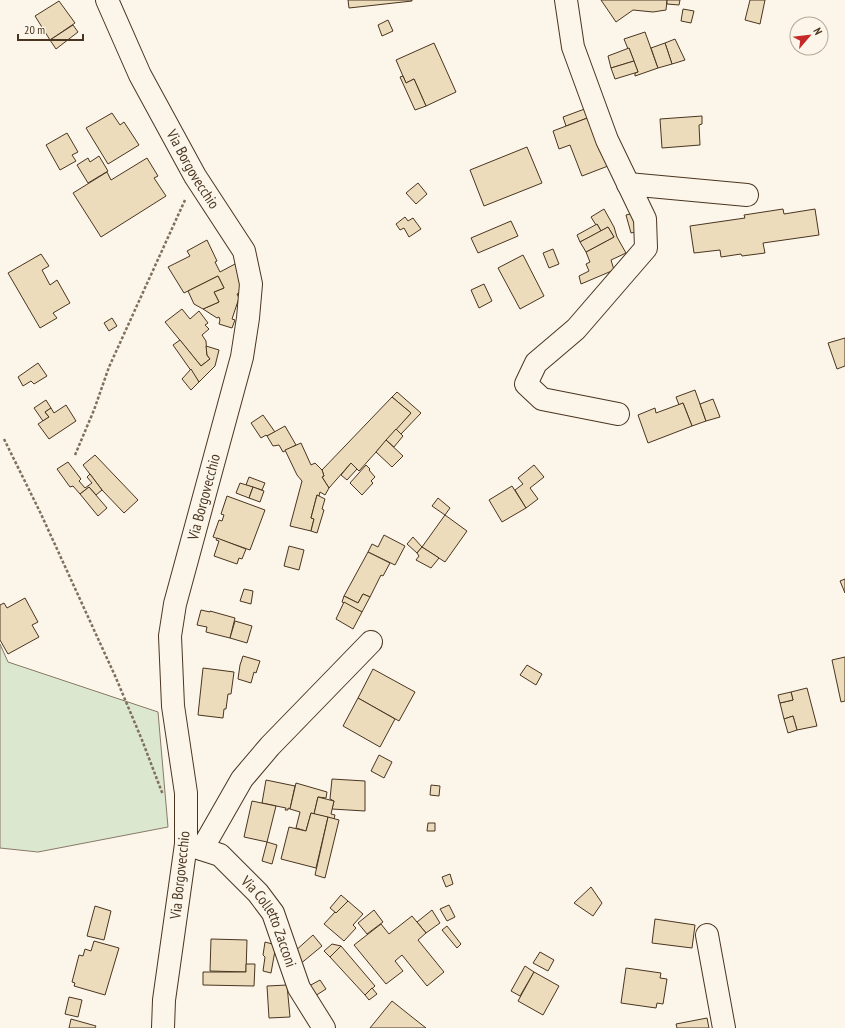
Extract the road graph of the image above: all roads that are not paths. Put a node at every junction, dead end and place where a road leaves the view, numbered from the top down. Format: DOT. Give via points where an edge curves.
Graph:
graph roads {
  1 [pos="107,0"];
  2 [pos="566,0"];
  3 [pos="628,184"];
  4 [pos="747,195"];
  5 [pos="618,414"];
  6 [pos="371,642"];
  7 [pos="194,846"];
  8 [pos="707,935"];
  9 [pos="163,1028"];
  10 [pos="324,1028"];
  11 [pos="724,1028"];
  1 -- 7 [label="street, Via Borgovecchio" via="140,75 196,176 244,251 251,284 242,357 175,604 170,636 173,706"];
  2 -- 3 [label="street" via="572,47 607,140"];
  3 -- 4 [label="street"];
  3 -- 5 [label="street" via="645,219 646,248 576,329 536,363 526,384 542,399"];
  6 -- 7 [label="street" via="270,746 242,779"];
  7 -- 9 [label="street, Via Borgovecchio" via="164,1000"];
  7 -- 10 [label="street, Via Colletto Zacconi" via="220,855 258,892 273,913 299,988"];
  8 -- 11 [label="street"];
}
